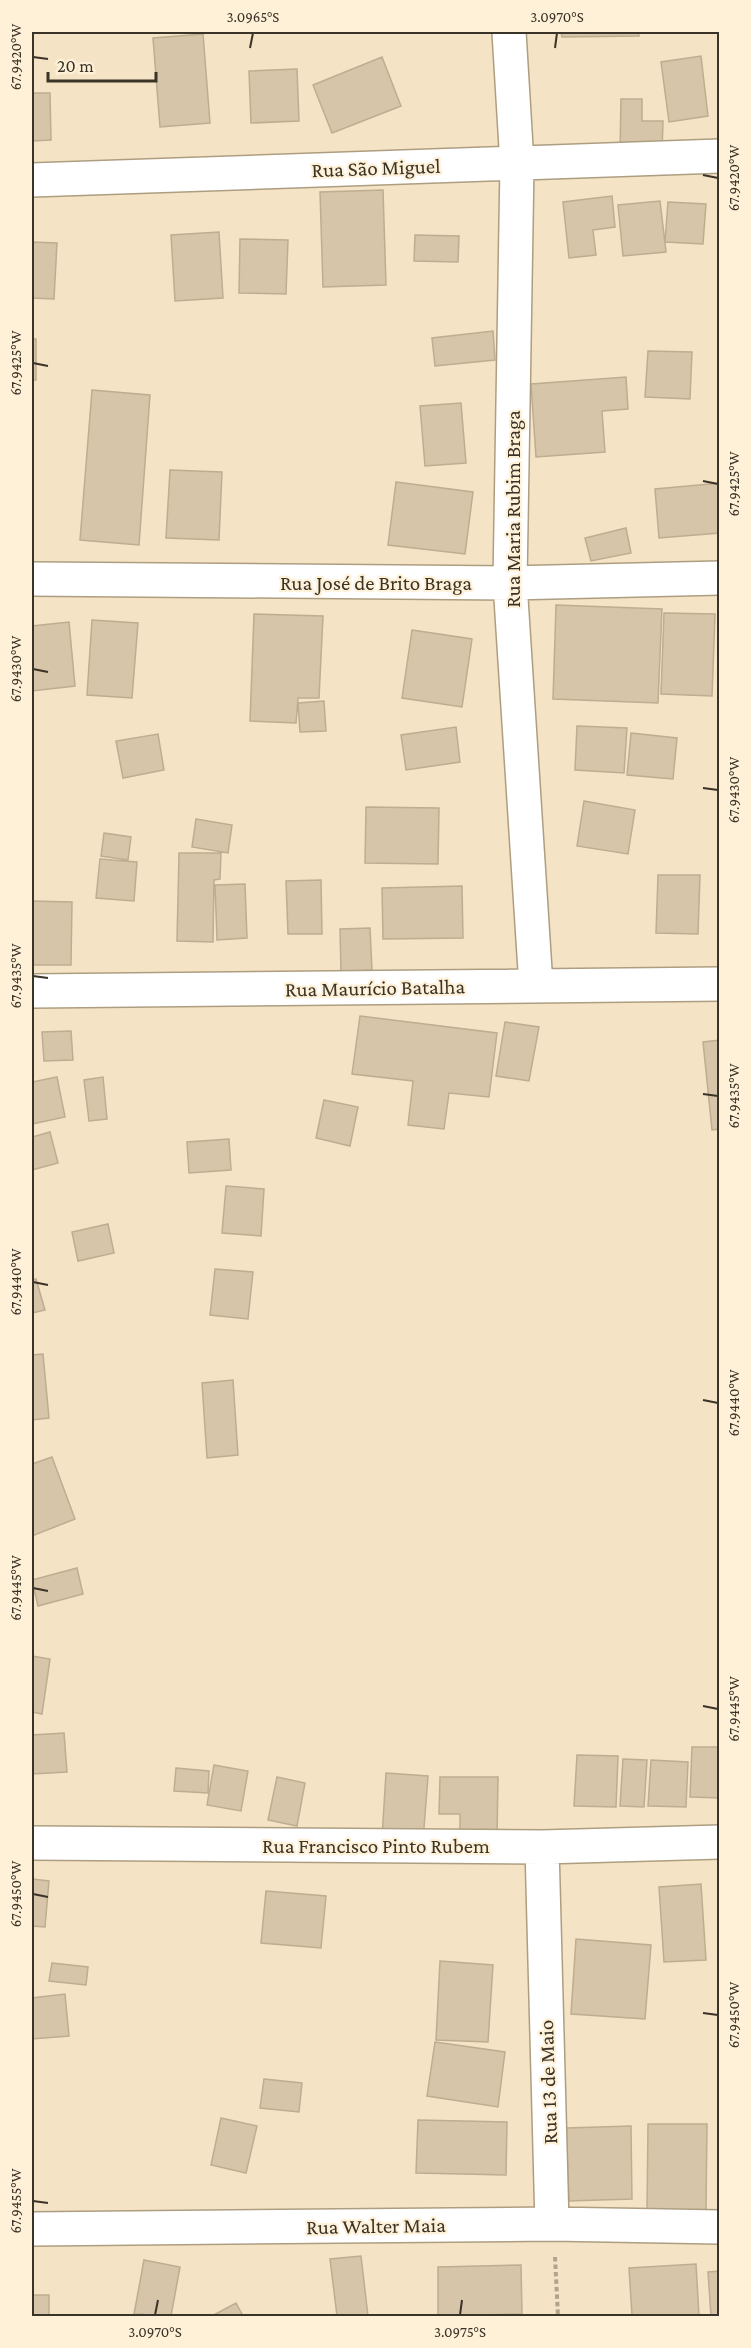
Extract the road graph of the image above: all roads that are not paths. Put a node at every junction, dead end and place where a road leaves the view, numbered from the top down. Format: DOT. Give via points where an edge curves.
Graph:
graph roads {
  1 [pos="509,32"];
  2 [pos="720,156"];
  3 [pos="517,164"];
  4 [pos="32,180"];
  5 [pos="720,578"];
  6 [pos="32,579"];
  7 [pos="510,583"];
  8 [pos="720,984"];
  9 [pos="536,986"];
  10 [pos="32,991"];
  11 [pos="720,1842"];
  12 [pos="32,1844"];
  13 [pos="542,1847"];
  14 [pos="552,2224"];
  15 [pos="720,2227"];
  16 [pos="32,2229"];
  1 -- 3 [label="street, Rua Maria Rubim Braga"];
  2 -- 3 [label="street, Rua São Miguel"];
  3 -- 4 [label="street, Rua São Miguel"];
  3 -- 7 [label="street, Rua Maria Rubim Braga"];
  5 -- 7 [label="street, Rua José de Brito Braga"];
  6 -- 7 [label="street, Rua José de Brito Braga"];
  7 -- 9 [label="street, Rua Maria Rubim Braga"];
  8 -- 9 [label="street, Rua Maurício Batalha"];
  9 -- 10 [label="street, Rua Maurício Batalha"];
  11 -- 13 [label="street, Rua Francisco Pinto Rubem"];
  12 -- 13 [label="street, Rua Francisco Pinto Rubem"];
  13 -- 14 [label="street, Rua 13 de Maio"];
  14 -- 15 [label="street, Rua Walter Maia"];
  14 -- 16 [label="street, Rua Walter Maia"];
}
